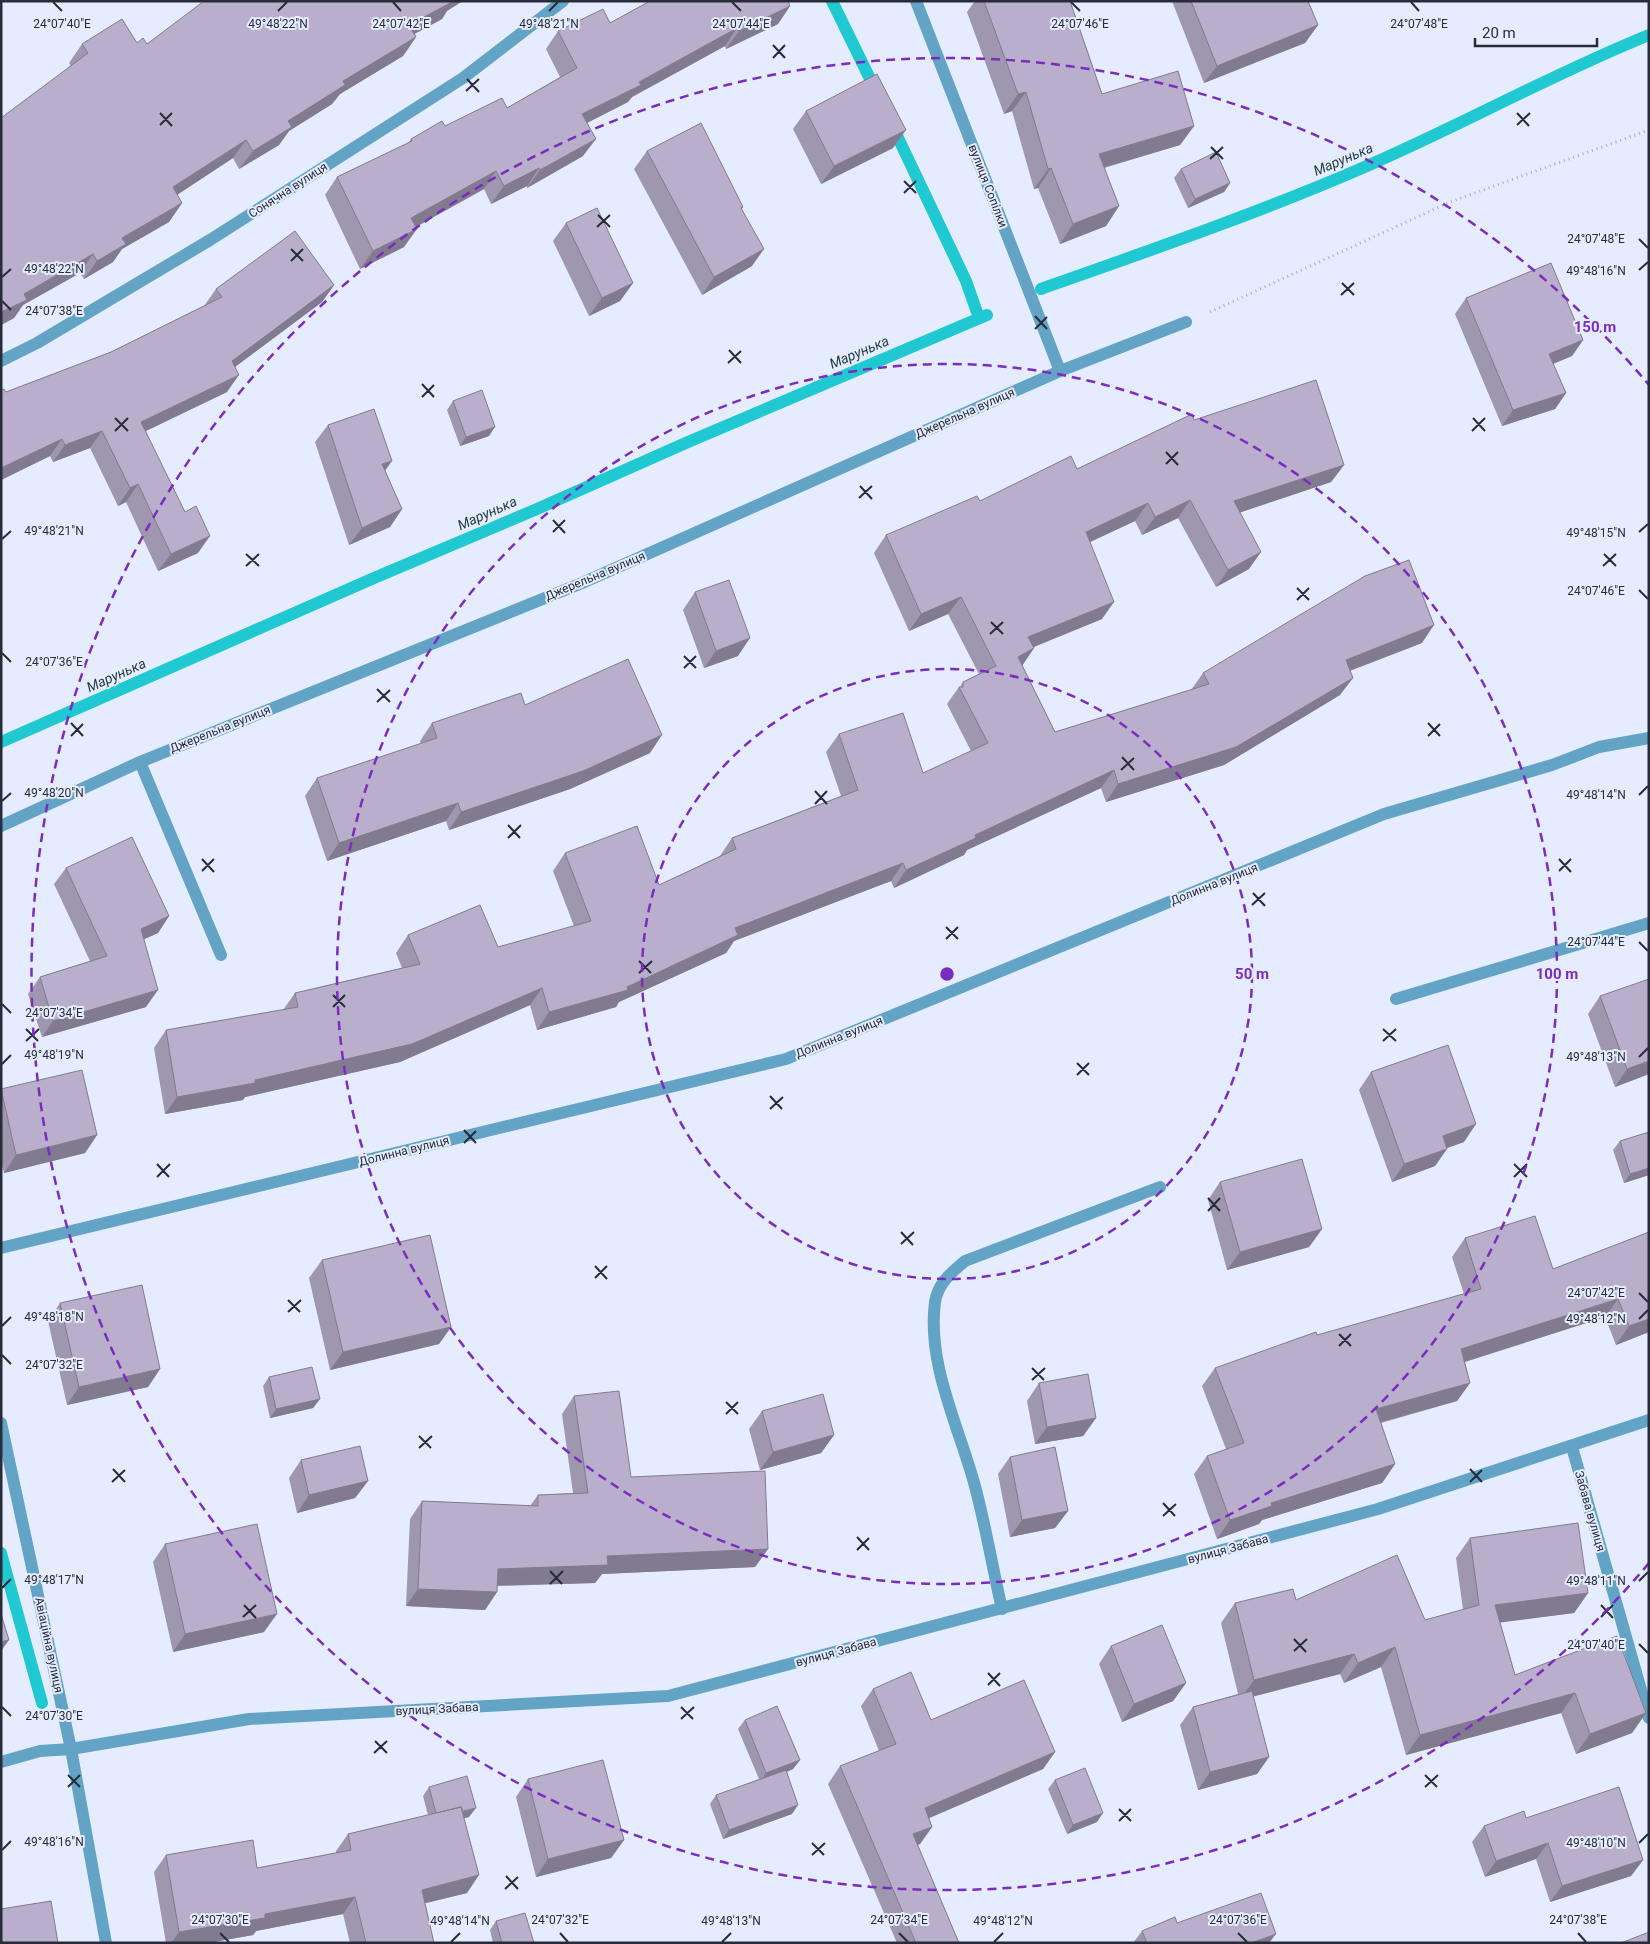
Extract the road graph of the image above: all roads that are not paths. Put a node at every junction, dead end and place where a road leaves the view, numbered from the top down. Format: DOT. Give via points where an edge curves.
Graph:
graph roads {
  1 [pos="563,1"];
  2 [pos="916,1"];
  3 [pos="1186,322"];
  4 [pos="1,361"];
  5 [pos="1060,371"];
  6 [pos="1649,738"];
  7 [pos="140,762"];
  8 [pos="1,826"];
  9 [pos="1649,923"];
  10 [pos="220,955"];
  11 [pos="1396,999"];
  12 [pos="1160,1187"];
  13 [pos="1,1248"];
  14 [pos="1649,1420"];
  15 [pos="1,1423"];
  16 [pos="1572,1447"];
  17 [pos="1002,1609"];
  18 [pos="1649,1718"];
  19 [pos="71,1749"];
  20 [pos="1,1762"];
  21 [pos="106,1943"];
  1 -- 4 [label="street, Сонячна вулиця" via="463,78 210,240"];
  2 -- 5 [label="street, вулиця Сопілки"];
  3 -- 5 [label="street, Джерельна вулиця"];
  5 -- 7 [label="street, Джерельна вулиця" via="582,583"];
  6 -- 13 [label="street, Долинна вулиця" via="1599,748 1384,814 786,1059"];
  7 -- 8 [label="street, Джерельна вулиця"];
  7 -- 10 [label="street"];
  9 -- 11 [label="street"];
  12 -- 17 [label="street" via="965,1260 944,1279 936,1300 936,1346 944,1388 974,1481"];
  14 -- 16 [label="street, вулиця Забава"];
  15 -- 19 [label="street, Авіаційна вулиця"];
  16 -- 17 [label="street, вулиця Забава" via="1378,1509"];
  16 -- 18 [label="street, Забава вулиця"];
  17 -- 19 [label="street, вулиця Забава" via="668,1696 249,1720"];
  19 -- 20 [label="street, вулиця Забава" via="40,1751"];
  19 -- 21 [label="street, Авіаційна вулиця"];
}
